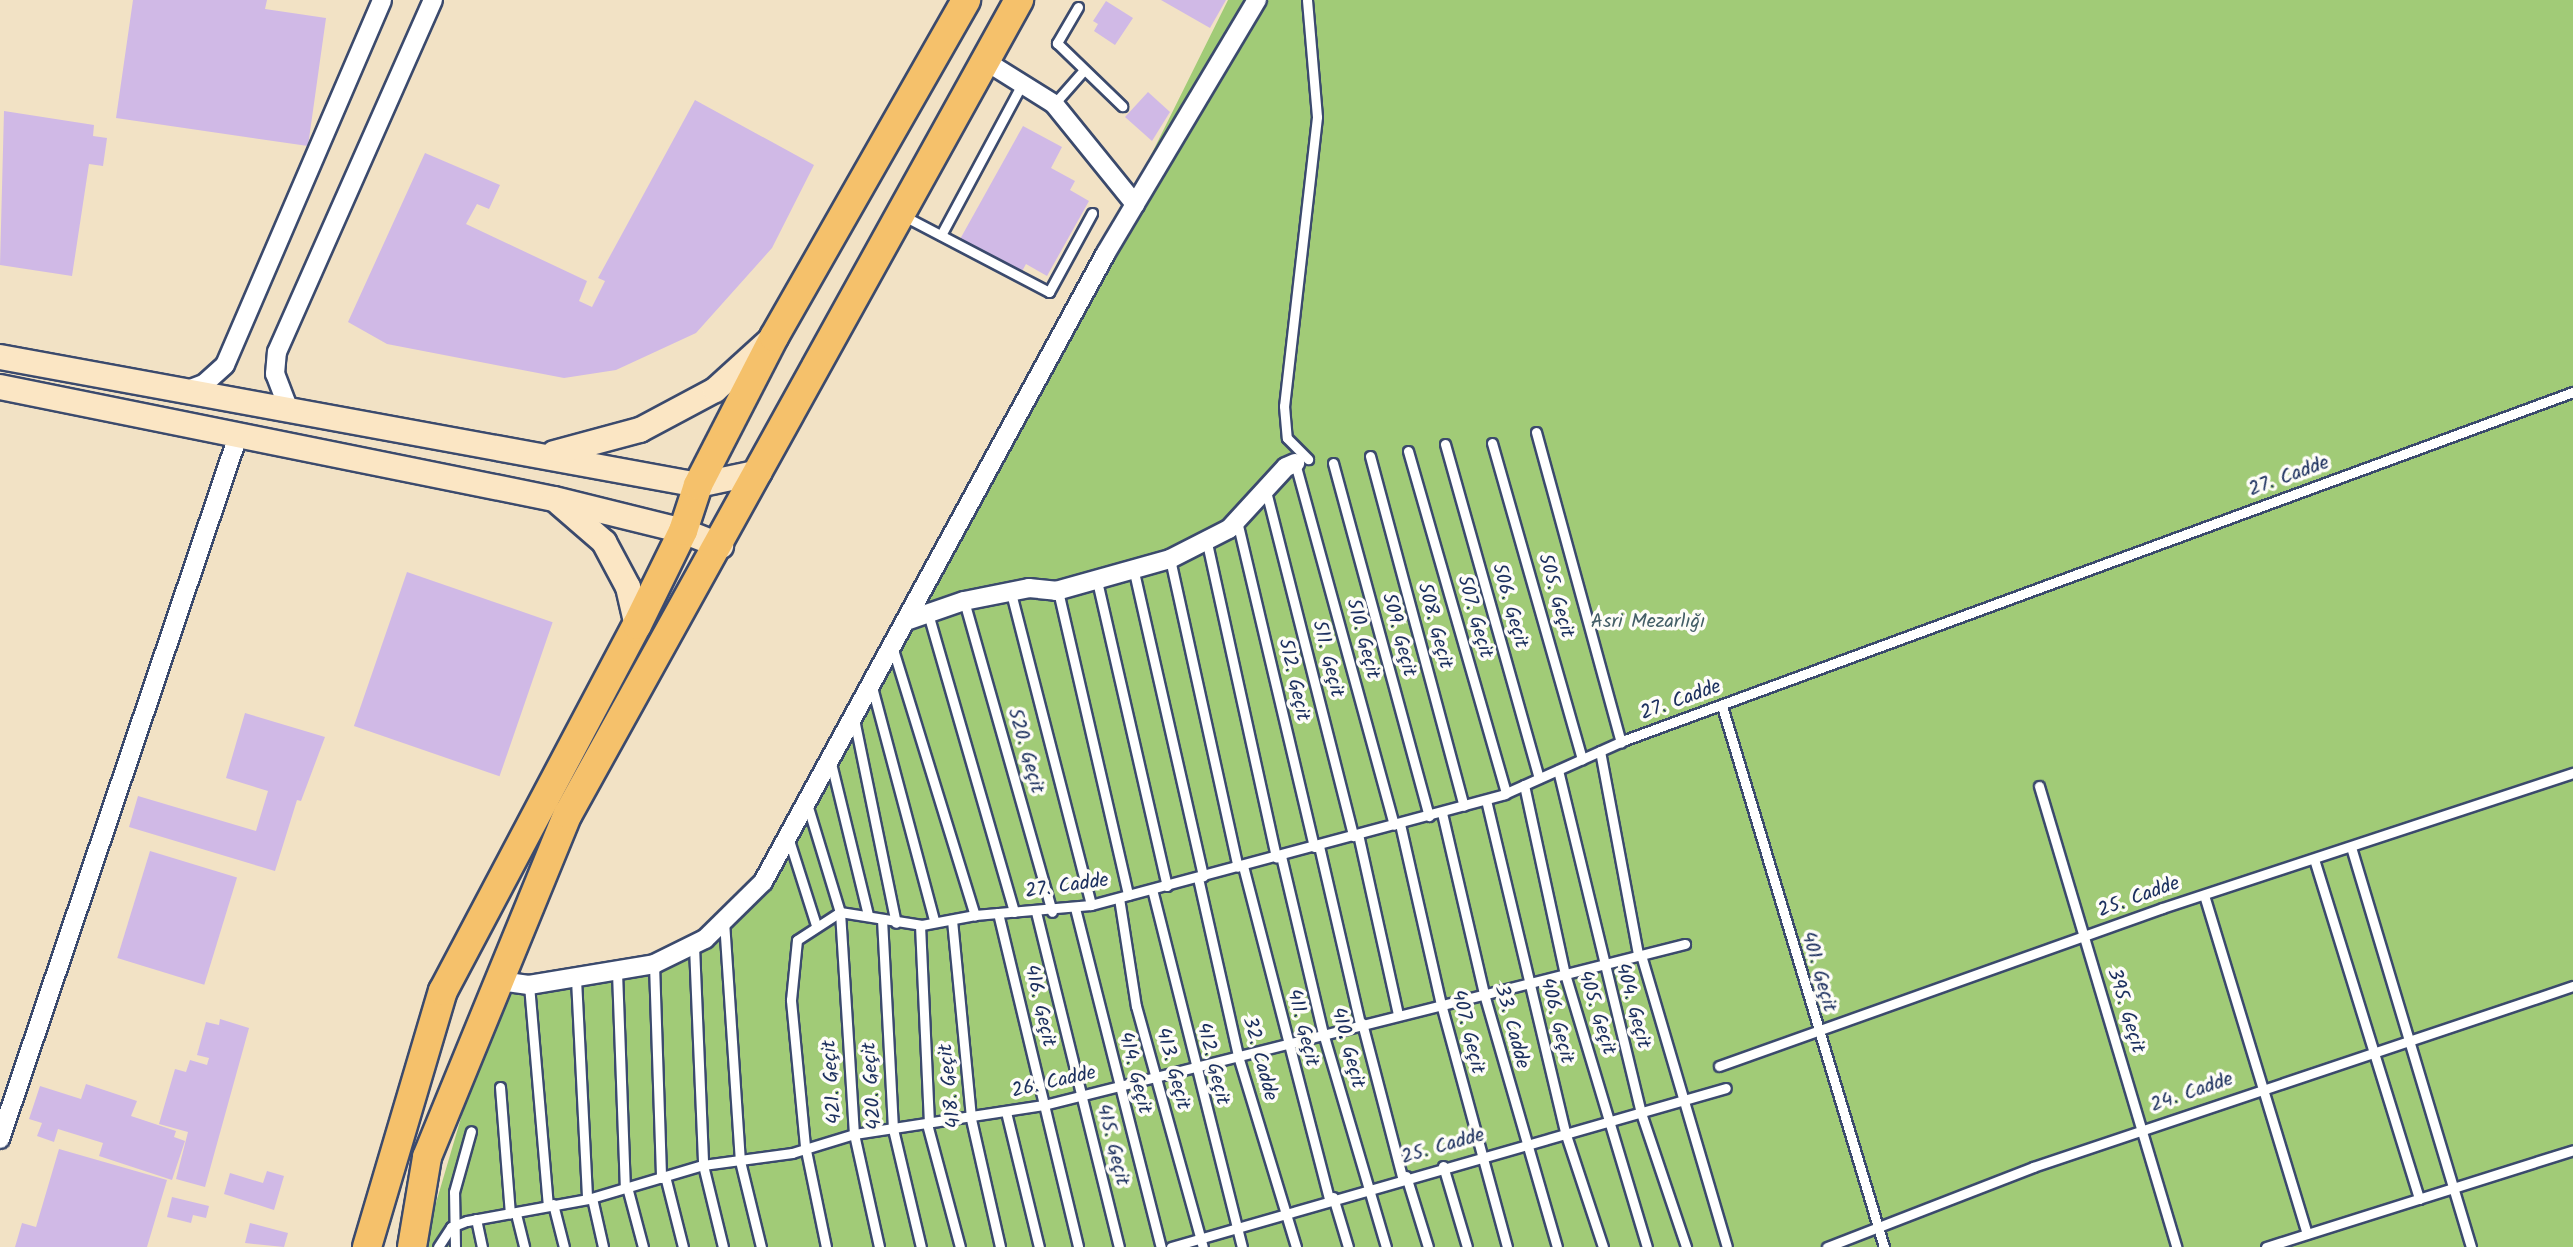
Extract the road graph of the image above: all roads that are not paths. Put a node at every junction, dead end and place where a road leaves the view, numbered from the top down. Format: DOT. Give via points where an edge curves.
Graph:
graph roads {
  1 [pos="382,0"];
  2 [pos="433,0"];
  3 [pos="966,0"];
  4 [pos="1019,0"];
  5 [pos="1257,0"];
  6 [pos="1307,0"];
  7 [pos="1078,7"];
  8 [pos="987,62"];
  9 [pos="1084,70"];
  10 [pos="1022,84"];
  11 [pos="1054,104"];
  12 [pos="1122,106"];
  13 [pos="1135,204"];
  14 [pos="1092,213"];
  15 [pos="902,215"];
  16 [pos="941,235"];
  17 [pos="774,337"];
  18 [pos="0,357"];
  19 [pos="0,387"];
  20 [pos="188,390"];
  21 [pos="2573,392"];
  22 [pos="289,410"];
  23 [pos="1536,432"];
  24 [pos="238,436"];
  25 [pos="1492,443"];
  26 [pos="1445,444"];
  27 [pos="1408,451"];
  28 [pos="538,456"];
  29 [pos="1370,456"];
  30 [pos="1302,461"];
  31 [pos="1333,463"];
  32 [pos="760,472"];
  33 [pos="698,485"];
  34 [pos="1266,491"];
  35 [pos="554,499"];
  36 [pos="1237,521"];
  37 [pos="683,531"];
  38 [pos="1207,543"];
  39 [pos="721,546"];
  40 [pos="1170,559"];
  41 [pos="1134,572"];
  42 [pos="1097,581"];
  43 [pos="1058,590"];
  44 [pos="1011,593"];
  45 [pos="964,601"];
  46 [pos="929,617"];
  47 [pos="909,620"];
  48 [pos="637,625"];
  49 [pos="891,642"];
  50 [pos="872,686"];
  51 [pos="1722,706"];
  52 [pos="853,715"];
  53 [pos="1621,743"];
  54 [pos="1600,751"];
  55 [pos="1582,759"];
  56 [pos="831,761"];
  57 [pos="1558,770"];
  58 [pos="2573,773"];
  59 [pos="1539,778"];
  60 [pos="1524,785"];
  61 [pos="2039,786"];
  62 [pos="1506,793"];
  63 [pos="1486,800"];
  64 [pos="1464,806"];
  65 [pos="808,807"];
  66 [pos="1442,813"];
  67 [pos="1429,816"];
  68 [pos="1397,824"];
  69 [pos="1355,835"];
  70 [pos="789,840"];
  71 [pos="1317,846"];
  72 [pos="2351,847"];
  73 [pos="1279,857"];
  74 [pos="2314,859"];
  75 [pos="1241,867"];
  76 [pos="1200,877"];
  77 [pos="1167,886"];
  78 [pos="1152,889"];
  79 [pos="2204,895"];
  80 [pos="1124,897"];
  81 [pos="1091,905"];
  82 [pos="1075,908"];
  83 [pos="840,912"];
  84 [pos="1014,912"];
  85 [pos="1036,912"];
  86 [pos="1052,912"];
  87 [pos="998,913"];
  88 [pos="868,915"];
  89 [pos="975,915"];
  90 [pos="882,919"];
  91 [pos="934,920"];
  92 [pos="952,920"];
  93 [pos="724,921"];
  94 [pos="896,923"];
  95 [pos="816,925"];
  96 [pos="920,925"];
  97 [pos="2083,937"];
  98 [pos="1685,944"];
  99 [pos="694,946"];
  100 [pos="1639,955"];
  101 [pos="654,964"];
  102 [pos="1602,964"];
  103 [pos="617,972"];
  104 [pos="1565,974"];
  105 [pos="576,979"];
  106 [pos="500,981"];
  107 [pos="1528,983"];
  108 [pos="529,985"];
  109 [pos="2573,986"];
  110 [pos="1484,994"];
  111 [pos="1441,1004"];
  112 [pos="1398,1014"];
  113 [pos="1361,1023"];
  114 [pos="1323,1033"];
  115 [pos="1817,1033"];
  116 [pos="2412,1041"];
  117 [pos="1286,1043"];
  118 [pos="2374,1053"];
  119 [pos="1238,1056"];
  120 [pos="1719,1066"];
  121 [pos="1193,1068"];
  122 [pos="1155,1078"];
  123 [pos="500,1087"];
  124 [pos="1119,1087"];
  125 [pos="1726,1088"];
  126 [pos="2264,1088"];
  127 [pos="1081,1096"];
  128 [pos="1679,1099"];
  129 [pos="1044,1105"];
  130 [pos="1640,1110"];
  131 [pos="1006,1112"];
  132 [pos="971,1119"];
  133 [pos="1609,1119"];
  134 [pos="928,1124"];
  135 [pos="893,1129"];
  136 [pos="2143,1129"];
  137 [pos="471,1131"];
  138 [pos="1565,1132"];
  139 [pos="854,1134"];
  140 [pos="0,1139"];
  141 [pos="1524,1143"];
  142 [pos="805,1146"];
  143 [pos="2573,1151"];
  144 [pos="1480,1156"];
  145 [pos="740,1161"];
  146 [pos="703,1165"];
  147 [pos="1443,1166"];
  148 [pos="663,1177"];
  149 [pos="1404,1177"];
  150 [pos="1368,1187"];
  151 [pos="626,1188"];
  152 [pos="2454,1189"];
  153 [pos="1331,1197"];
  154 [pos="589,1198"];
  155 [pos="2419,1199"];
  156 [pos="550,1204"];
  157 [pos="1285,1211"];
  158 [pos="513,1214"];
  159 [pos="476,1219"];
  160 [pos="451,1227"];
  161 [pos="1236,1227"];
  162 [pos="1878,1228"];
  163 [pos="2307,1234"];
  164 [pos="1202,1243"];
  165 [pos="1845,1244"];
  166 [pos="367,1247"];
  167 [pos="412,1247"];
  168 [pos="438,1247"];
  169 [pos="455,1247"];
  170 [pos="482,1247"];
  171 [pos="524,1247"];
  172 [pos="564,1247"];
  173 [pos="603,1247"];
  174 [pos="643,1247"];
  175 [pos="683,1247"];
  176 [pos="723,1247"];
  177 [pos="761,1247"];
  178 [pos="826,1247"];
  179 [pos="879,1247"];
  180 [pos="921,1247"];
  181 [pos="960,1247"];
  182 [pos="1000,1247"];
  183 [pos="1039,1247"];
  184 [pos="1078,1247"];
  185 [pos="1119,1247"];
  186 [pos="1161,1247"];
  187 [pos="1171,1247"];
  188 [pos="1242,1247"];
  189 [pos="1296,1247"];
  190 [pos="1348,1247"];
  191 [pos="1386,1247"];
  192 [pos="1428,1247"];
  193 [pos="1467,1247"];
  194 [pos="1507,1247"];
  195 [pos="1557,1247"];
  196 [pos="1603,1247"];
  197 [pos="1647,1247"];
  198 [pos="1686,1247"];
  199 [pos="1727,1247"];
  200 [pos="1827,1247"];
  201 [pos="1884,1247"];
  202 [pos="2176,1247"];
  203 [pos="2266,1247"];
  204 [pos="2471,1247"];
  1 -- 20 [label="street" via="225,365"];
  2 -- 22 [label="street" via="277,352 275,374"];
  3 -- 17 [label="main road"];
  4 -- 8 [label="main road"];
  5 -- 13 [label="street"];
  6 -- 30 [label="lane, 510. Geçit" via="1317,117 1284,406 1287,438"];
  7 -- 9 [label="lane" via="1057,43"];
  8 -- 10 [label="street"];
  8 -- 15 [label="main road"];
  9 -- 11 [label="lane"];
  9 -- 12 [label="lane"];
  10 -- 11 [label="street"];
  10 -- 16 [label="lane"];
  11 -- 13 [label="street"];
  13 -- 47 [label="street"];
  14 -- 16 [label="lane" via="1049,292"];
  15 -- 16 [label="lane"];
  15 -- 32 [label="main road"];
  17 -- 28 [label="street" via="715,390 640,430"];
  17 -- 33 [label="main road"];
  18 -- 20 [label="street"];
  19 -- 24 [label="street"];
  20 -- 22 [label="street"];
  21 -- 51 [label="lane, 27. Cadde"];
  22 -- 28 [label="street"];
  23 -- 53 [label="lane"];
  24 -- 35 [label="street"];
  24 -- 140 [label="street"];
  25 -- 55 [label="lane, 505. Geçit"];
  26 -- 59 [label="lane, 506. Geçit"];
  27 -- 62 [label="lane, 507. Geçit"];
  28 -- 33 [label="street"];
  29 -- 64 [label="lane, 508. Geçit"];
  30 -- 34 [label="street"];
  30 -- 68 [label="lane, 510. Geçit"];
  31 -- 67 [label="lane, 509. Geçit"];
  32 -- 33 [label="street"];
  32 -- 39 [label="main road"];
  33 -- 37 [label="main road"];
  34 -- 36 [label="street"];
  34 -- 69 [label="lane, 511. Geçit"];
  35 -- 37 [label="street"];
  35 -- 48 [label="street" via="604,542 628,587"];
  36 -- 38 [label="street"];
  36 -- 71 [label="lane, 512. Geçit"];
  37 -- 39 [label="street"];
  37 -- 48 [label="main road"];
  38 -- 40 [label="street"];
  38 -- 73 [label="lane, 410. Geçit"];
  39 -- 106 [label="main road" via="568,814"];
  40 -- 41 [label="street"];
  40 -- 75 [label="lane, 411. Geçit"];
  41 -- 42 [label="street"];
  41 -- 76 [label="lane, 32. Cadde"];
  42 -- 43 [label="street"];
  42 -- 77 [label="lane"];
  43 -- 44 [label="street"];
  43 -- 80 [label="lane, 413. Geçit"];
  44 -- 45 [label="street"];
  44 -- 81 [label="lane"];
  45 -- 46 [label="street"];
  45 -- 86 [label="lane, 520. Geçit"];
  46 -- 47 [label="street"];
  46 -- 84 [label="lane"];
  47 -- 49 [label="street"];
  48 -- 166 [label="main road" via="443,991"];
  49 -- 50 [label="street"];
  49 -- 89 [label="lane"];
  50 -- 52 [label="street"];
  50 -- 91 [label="lane"];
  51 -- 53 [label="lane, 27. Cadde"];
  51 -- 115 [label="lane, 401. Geçit"];
  52 -- 56 [label="street"];
  52 -- 94 [label="lane"];
  53 -- 54 [label="lane, 27. Cadde"];
  54 -- 55 [label="lane, 27. Cadde"];
  54 -- 100 [label="lane"];
  55 -- 57 [label="lane, 27. Cadde"];
  56 -- 65 [label="street"];
  56 -- 88 [label="lane"];
  57 -- 59 [label="lane, 27. Cadde"];
  57 -- 102 [label="lane, 404. Geçit"];
  58 -- 72 [label="lane, 25. Cadde"];
  59 -- 60 [label="lane, 27. Cadde"];
  60 -- 62 [label="lane, 27. Cadde"];
  60 -- 104 [label="lane, 405. Geçit"];
  61 -- 97 [label="lane, 395. Geçit"];
  62 -- 63 [label="lane, 27. Cadde"];
  63 -- 64 [label="lane, 27. Cadde"];
  63 -- 107 [label="lane, 406. Geçit"];
  64 -- 66 [label="lane, 27. Cadde"];
  65 -- 70 [label="street"];
  65 -- 83 [label="lane, 421. Geçit"];
  66 -- 67 [label="lane, 27. Cadde"];
  66 -- 110 [label="lane, 33. Cadde"];
  67 -- 68 [label="lane, 27. Cadde"];
  68 -- 69 [label="lane, 27. Cadde"];
  68 -- 111 [label="lane, 407. Geçit"];
  69 -- 71 [label="lane, 27. Cadde"];
  69 -- 112 [label="lane, 511. Geçit"];
  70 -- 93 [label="street" via="763,882"];
  70 -- 95 [label="lane"];
  71 -- 73 [label="lane, 27. Cadde"];
  71 -- 113 [label="lane, 512. Geçit"];
  72 -- 74 [label="lane, 25. Cadde"];
  72 -- 116 [label="lane"];
  73 -- 75 [label="lane, 27. Cadde"];
  73 -- 114 [label="lane, 410. Geçit"];
  74 -- 79 [label="lane, 25. Cadde"];
  74 -- 118 [label="lane"];
  75 -- 76 [label="lane, 27. Cadde"];
  75 -- 117 [label="lane, 411. Geçit"];
  76 -- 77 [label="lane, 27. Cadde"];
  76 -- 119 [label="lane, 32. Cadde"];
  77 -- 78 [label="lane, 27. Cadde"];
  78 -- 80 [label="lane, 27. Cadde"];
  78 -- 121 [label="lane, 412. Geçit"];
  79 -- 97 [label="lane, 25. Cadde"];
  79 -- 126 [label="lane"];
  80 -- 81 [label="lane, 27. Cadde"];
  80 -- 122 [label="lane, 413. Geçit" via="1136,1006"];
  81 -- 82 [label="lane, 27. Cadde"];
  82 -- 86 [label="lane, 27. Cadde"];
  82 -- 124 [label="lane, 414. Geçit"];
  83 -- 88 [label="lane, 27. Cadde"];
  83 -- 95 [label="lane"];
  83 -- 139 [label="lane, 421. Geçit"];
  84 -- 85 [label="lane, 27. Cadde"];
  84 -- 87 [label="lane, 27. Cadde"];
  85 -- 86 [label="lane, 27. Cadde"];
  85 -- 127 [label="lane, 415. Geçit"];
  87 -- 89 [label="lane, 27. Cadde"];
  87 -- 129 [label="lane, 416. Geçit"];
  88 -- 90 [label="lane, 27. Cadde"];
  89 -- 92 [label="lane, 27. Cadde"];
  90 -- 94 [label="lane, 27. Cadde"];
  90 -- 135 [label="lane, 420. Geçit"];
  91 -- 92 [label="lane, 27. Cadde"];
  91 -- 96 [label="lane, 27. Cadde"];
  92 -- 132 [label="lane, 418. Geçit"];
  93 -- 99 [label="street"];
  93 -- 145 [label="lane"];
  94 -- 96 [label="lane, 27. Cadde"];
  95 -- 142 [label="lane" via="797,940 791,1000"];
  96 -- 134 [label="lane"];
  97 -- 115 [label="lane, 25. Cadde"];
  97 -- 136 [label="lane, 395. Geçit"];
  98 -- 100 [label="lane, 26. Cadde"];
  99 -- 101 [label="street"];
  99 -- 146 [label="lane"];
  100 -- 102 [label="lane, 26. Cadde"];
  100 -- 128 [label="lane"];
  101 -- 103 [label="street"];
  101 -- 148 [label="lane"];
  102 -- 104 [label="lane, 26. Cadde"];
  102 -- 130 [label="lane, 404. Geçit"];
  103 -- 105 [label="street"];
  103 -- 151 [label="lane"];
  104 -- 107 [label="lane, 26. Cadde"];
  104 -- 133 [label="lane, 405. Geçit"];
  105 -- 108 [label="street"];
  105 -- 154 [label="lane"];
  106 -- 108 [label="street"];
  106 -- 167 [label="main road" via="427,1157"];
  107 -- 110 [label="lane, 26. Cadde"];
  107 -- 138 [label="lane, 406. Geçit"];
  108 -- 156 [label="lane"];
  109 -- 116 [label="lane, 24. Cadde"];
  110 -- 111 [label="lane, 26. Cadde"];
  110 -- 141 [label="lane, 33. Cadde"];
  111 -- 112 [label="lane, 26. Cadde"];
  111 -- 144 [label="lane, 407. Geçit"];
  112 -- 113 [label="lane, 26. Cadde"];
  113 -- 114 [label="lane, 26. Cadde"];
  113 -- 149 [label="lane, 512. Geçit"];
  114 -- 117 [label="lane, 26. Cadde"];
  114 -- 150 [label="lane, 410. Geçit"];
  115 -- 120 [label="lane, 25. Cadde"];
  115 -- 162 [label="lane, 401. Geçit"];
  116 -- 118 [label="lane, 24. Cadde"];
  116 -- 152 [label="lane"];
  117 -- 119 [label="lane, 26. Cadde"];
  117 -- 153 [label="lane, 411. Geçit"];
  118 -- 126 [label="lane, 24. Cadde"];
  118 -- 155 [label="lane"];
  119 -- 121 [label="lane, 26. Cadde"];
  119 -- 157 [label="lane, 32. Cadde"];
  121 -- 122 [label="lane, 26. Cadde"];
  121 -- 161 [label="lane, 412. Geçit"];
  122 -- 124 [label="lane, 26. Cadde"];
  122 -- 164 [label="lane, 413. Geçit"];
  123 -- 158 [label="lane"];
  124 -- 127 [label="lane, 26. Cadde"];
  124 -- 186 [label="lane, 414. Geçit"];
  125 -- 128 [label="lane, 25. Cadde"];
  126 -- 136 [label="lane, 24. Cadde"];
  126 -- 163 [label="lane"];
  127 -- 129 [label="lane, 26. Cadde"];
  127 -- 185 [label="lane, 415. Geçit"];
  128 -- 130 [label="lane, 25. Cadde"];
  128 -- 199 [label="lane"];
  129 -- 131 [label="lane, 26. Cadde"];
  129 -- 184 [label="lane, 416. Geçit"];
  130 -- 133 [label="lane, 25. Cadde"];
  130 -- 198 [label="lane, 404. Geçit"];
  131 -- 132 [label="lane, 26. Cadde"];
  131 -- 183 [label="lane"];
  132 -- 134 [label="lane, 26. Cadde"];
  132 -- 182 [label="lane, 418. Geçit"];
  133 -- 138 [label="lane, 25. Cadde"];
  133 -- 197 [label="lane, 405. Geçit"];
  134 -- 135 [label="lane, 26. Cadde"];
  134 -- 181 [label="lane"];
  135 -- 139 [label="lane, 26. Cadde"];
  135 -- 180 [label="lane, 420. Geçit"];
  136 -- 162 [label="lane, 24. Cadde"];
  136 -- 202 [label="lane, 395. Geçit"];
  137 -- 160 [label="lane" via="456,1176"];
  138 -- 141 [label="lane, 25. Cadde"];
  138 -- 196 [label="lane, 406. Geçit"];
  139 -- 142 [label="lane, 26. Cadde"];
  139 -- 179 [label="lane, 421. Geçit"];
  141 -- 144 [label="lane, 25. Cadde"];
  141 -- 195 [label="lane, 33. Cadde"];
  142 -- 145 [label="lane, 26. Cadde"];
  142 -- 178 [label="lane"];
  143 -- 152 [label="lane"];
  144 -- 147 [label="lane, 25. Cadde"];
  144 -- 194 [label="lane, 407. Geçit"];
  145 -- 146 [label="lane, 26. Cadde"];
  145 -- 177 [label="lane"];
  146 -- 148 [label="lane, 26. Cadde"];
  146 -- 176 [label="lane"];
  147 -- 149 [label="lane, 25. Cadde"];
  147 -- 193 [label="lane"];
  148 -- 151 [label="lane, 26. Cadde"];
  148 -- 175 [label="lane"];
  149 -- 150 [label="lane, 25. Cadde"];
  149 -- 192 [label="lane, 512. Geçit"];
  150 -- 153 [label="lane, 25. Cadde"];
  150 -- 191 [label="lane, 410. Geçit"];
  151 -- 154 [label="lane, 26. Cadde"];
  151 -- 174 [label="lane"];
  152 -- 155 [label="lane"];
  152 -- 204 [label="lane"];
  153 -- 157 [label="lane, 25. Cadde"];
  153 -- 190 [label="lane, 411. Geçit"];
  154 -- 156 [label="lane, 26. Cadde"];
  154 -- 173 [label="lane"];
  155 -- 163 [label="lane"];
  156 -- 158 [label="lane, 26. Cadde"];
  156 -- 172 [label="lane"];
  157 -- 161 [label="lane, 25. Cadde"];
  157 -- 189 [label="lane, 32. Cadde"];
  158 -- 159 [label="lane, 26. Cadde"];
  158 -- 171 [label="lane"];
  159 -- 160 [label="lane, 26. Cadde"];
  159 -- 170 [label="lane"];
  160 -- 168 [label="lane"];
  160 -- 169 [label="lane"];
  161 -- 164 [label="lane, 25. Cadde"];
  161 -- 188 [label="lane, 412. Geçit"];
  162 -- 165 [label="lane, 24. Cadde"];
  162 -- 201 [label="lane, 401. Geçit"];
  163 -- 203 [label="lane"];
  164 -- 187 [label="lane, 25. Cadde"];
  165 -- 200 [label="lane, 24. Cadde"];
}
